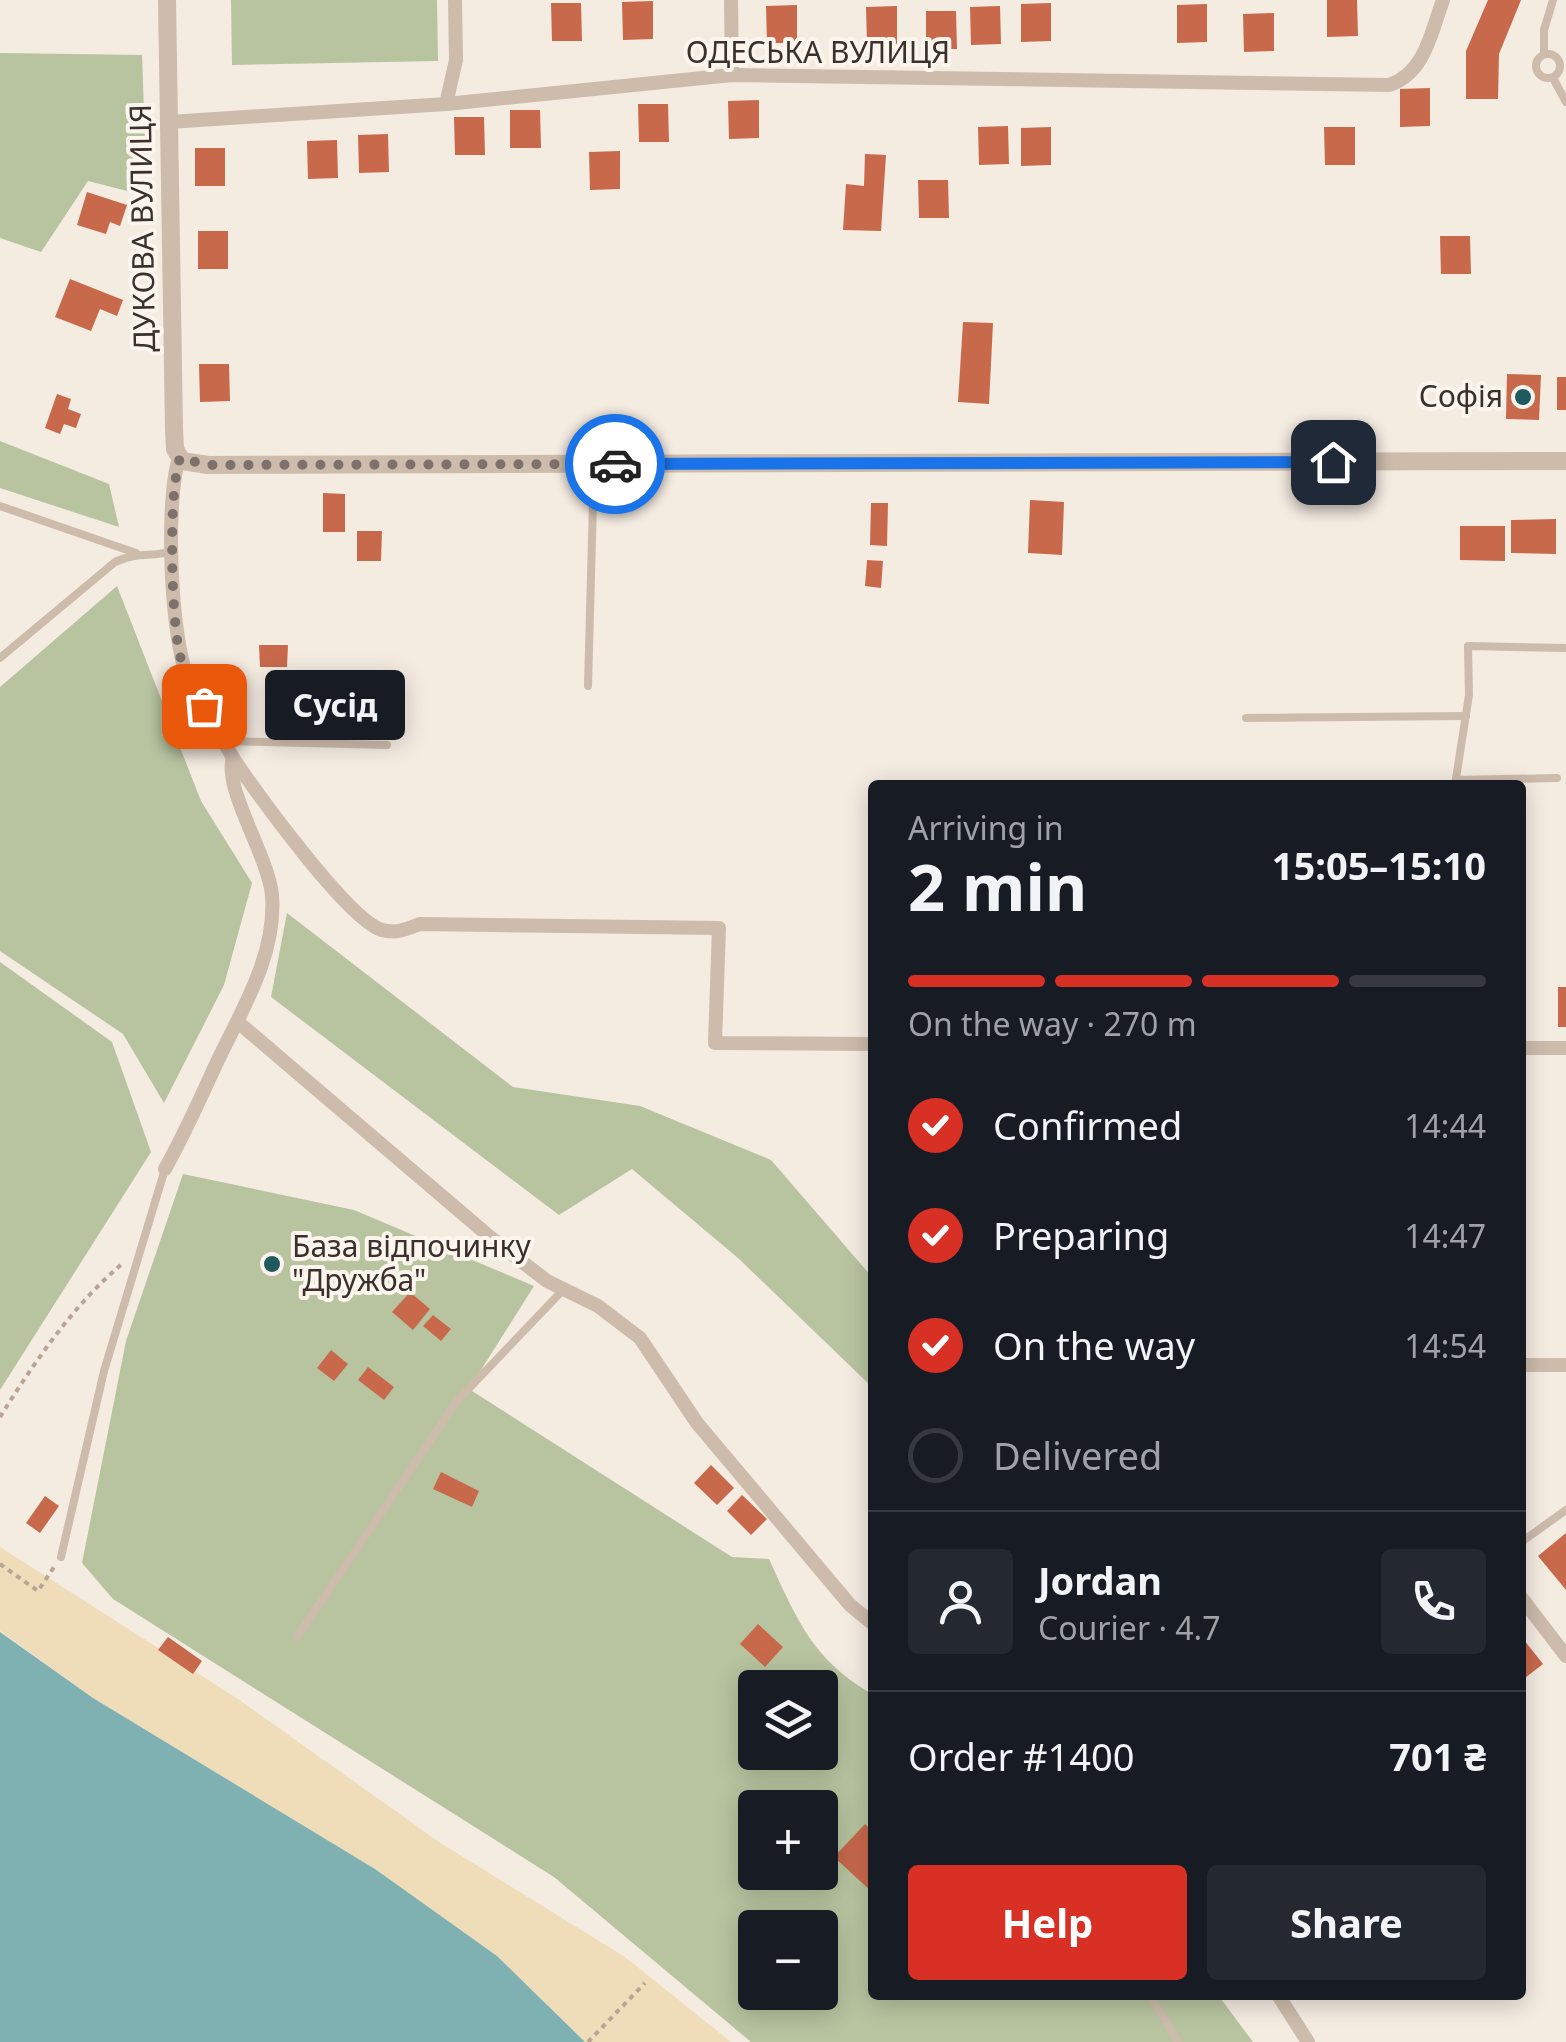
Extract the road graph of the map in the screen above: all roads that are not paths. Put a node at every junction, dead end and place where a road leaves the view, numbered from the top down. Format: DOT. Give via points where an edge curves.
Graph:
graph roads {
  1 [pos="167,0"];
  2 [pos="455,0"];
  3 [pos="731,0"];
  4 [pos="1443,0"];
  5 [pos="1554,0"];
  6 [pos="1544,54"];
  7 [pos="1563,64"];
  8 [pos="732,75"];
  9 [pos="1552,78"];
  10 [pos="1566,102"];
  11 [pos="446,104"];
  12 [pos="169,122"];
  13 [pos="178,457"];
  14 [pos="1566,462"];
  15 [pos="594,464"];
  16 [pos="0,506"];
  17 [pos="173,551"];
  18 [pos="136,552"];
  19 [pos="1566,648"];
  20 [pos="4,649"];
  21 [pos="0,658"];
  22 [pos="588,686"];
  23 [pos="1466,716"];
  24 [pos="1246,718"];
  25 [pos="224,741"];
  26 [pos="387,745"];
  27 [pos="233,758"];
  28 [pos="1556,778"];
  29 [pos="1455,780"];
  30 [pos="1516,780"];
  31 [pos="238,1022"];
  32 [pos="868,1044"];
  33 [pos="1526,1048"];
  34 [pos="1566,1048"];
  35 [pos="166,1169"];
  36 [pos="562,1291"];
  37 [pos="1526,1365"];
  38 [pos="1566,1365"];
  39 [pos="1566,1510"];
  40 [pos="1526,1540"];
  41 [pos="61,1558"];
  42 [pos="1526,1604"];
  43 [pos="868,1620"];
  44 [pos="296,1638"];
  45 [pos="1566,1656"];
  46 [pos="1153,2000"];
  47 [pos="1281,2000"];
  48 [pos="1178,2042"];
  49 [pos="1308,2042"];
  1 -- 12 [label="street, ДУКОВА ВУЛИЦЯ"];
  2 -- 11 [label="street" via="456,60"];
  3 -- 8 [label="street"];
  4 -- 8 [label="street, ОДЕСЬКА ВУЛИЦЯ" via="1421,60 1408,78 1388,85"];
  5 -- 6 [label="lane"];
  6 -- 7 [label="lane"];
  6 -- 9 [label="lane" via="1536,70"];
  7 -- 9 [label="lane"];
  8 -- 11 [label="street, ОДЕСЬКА ВУЛИЦЯ"];
  9 -- 10 [label="lane"];
  11 -- 12 [label="street, ОДЕСЬКА ВУЛИЦЯ"];
  12 -- 13 [label="street, ДУКОВА ВУЛИЦЯ"];
  13 -- 15 [label="street" via="208,465"];
  13 -- 17 [label="street"];
  14 -- 15 [label="street"];
  15 -- 22 [label="lane"];
  16 -- 18 [label="lane"];
  17 -- 18 [label="lane"];
  17 -- 25 [label="street" via="180,656"];
  18 -- 20 [label="lane"];
  19 -- 23 [label="lane" via="1468,646"];
  20 -- 21 [label="lane"];
  23 -- 24 [label="lane"];
  23 -- 29 [label="lane"];
  25 -- 26 [label="lane"];
  25 -- 27 [label="street"];
  27 -- 31 [label="street" via="234,789 272,893 268,946"];
  27 -- 32 [label="street" via="335,890 378,930 420,924 718,928 715,1043"];
  28 -- 30 [label="lane"];
  31 -- 35 [label="street"];
  31 -- 36 [label="street"];
  33 -- 34 [label="street"];
  35 -- 41 [label="lane" via="104,1371"];
  36 -- 43 [label="street" via="598,1306 640,1338 730,1466"];
  36 -- 44 [label="lane" via="457,1401"];
  37 -- 38 [label="street"];
  39 -- 40 [label="lane"];
  42 -- 45 [label="street"];
  46 -- 48 [label="lane"];
  47 -- 49 [label="street"];
}
